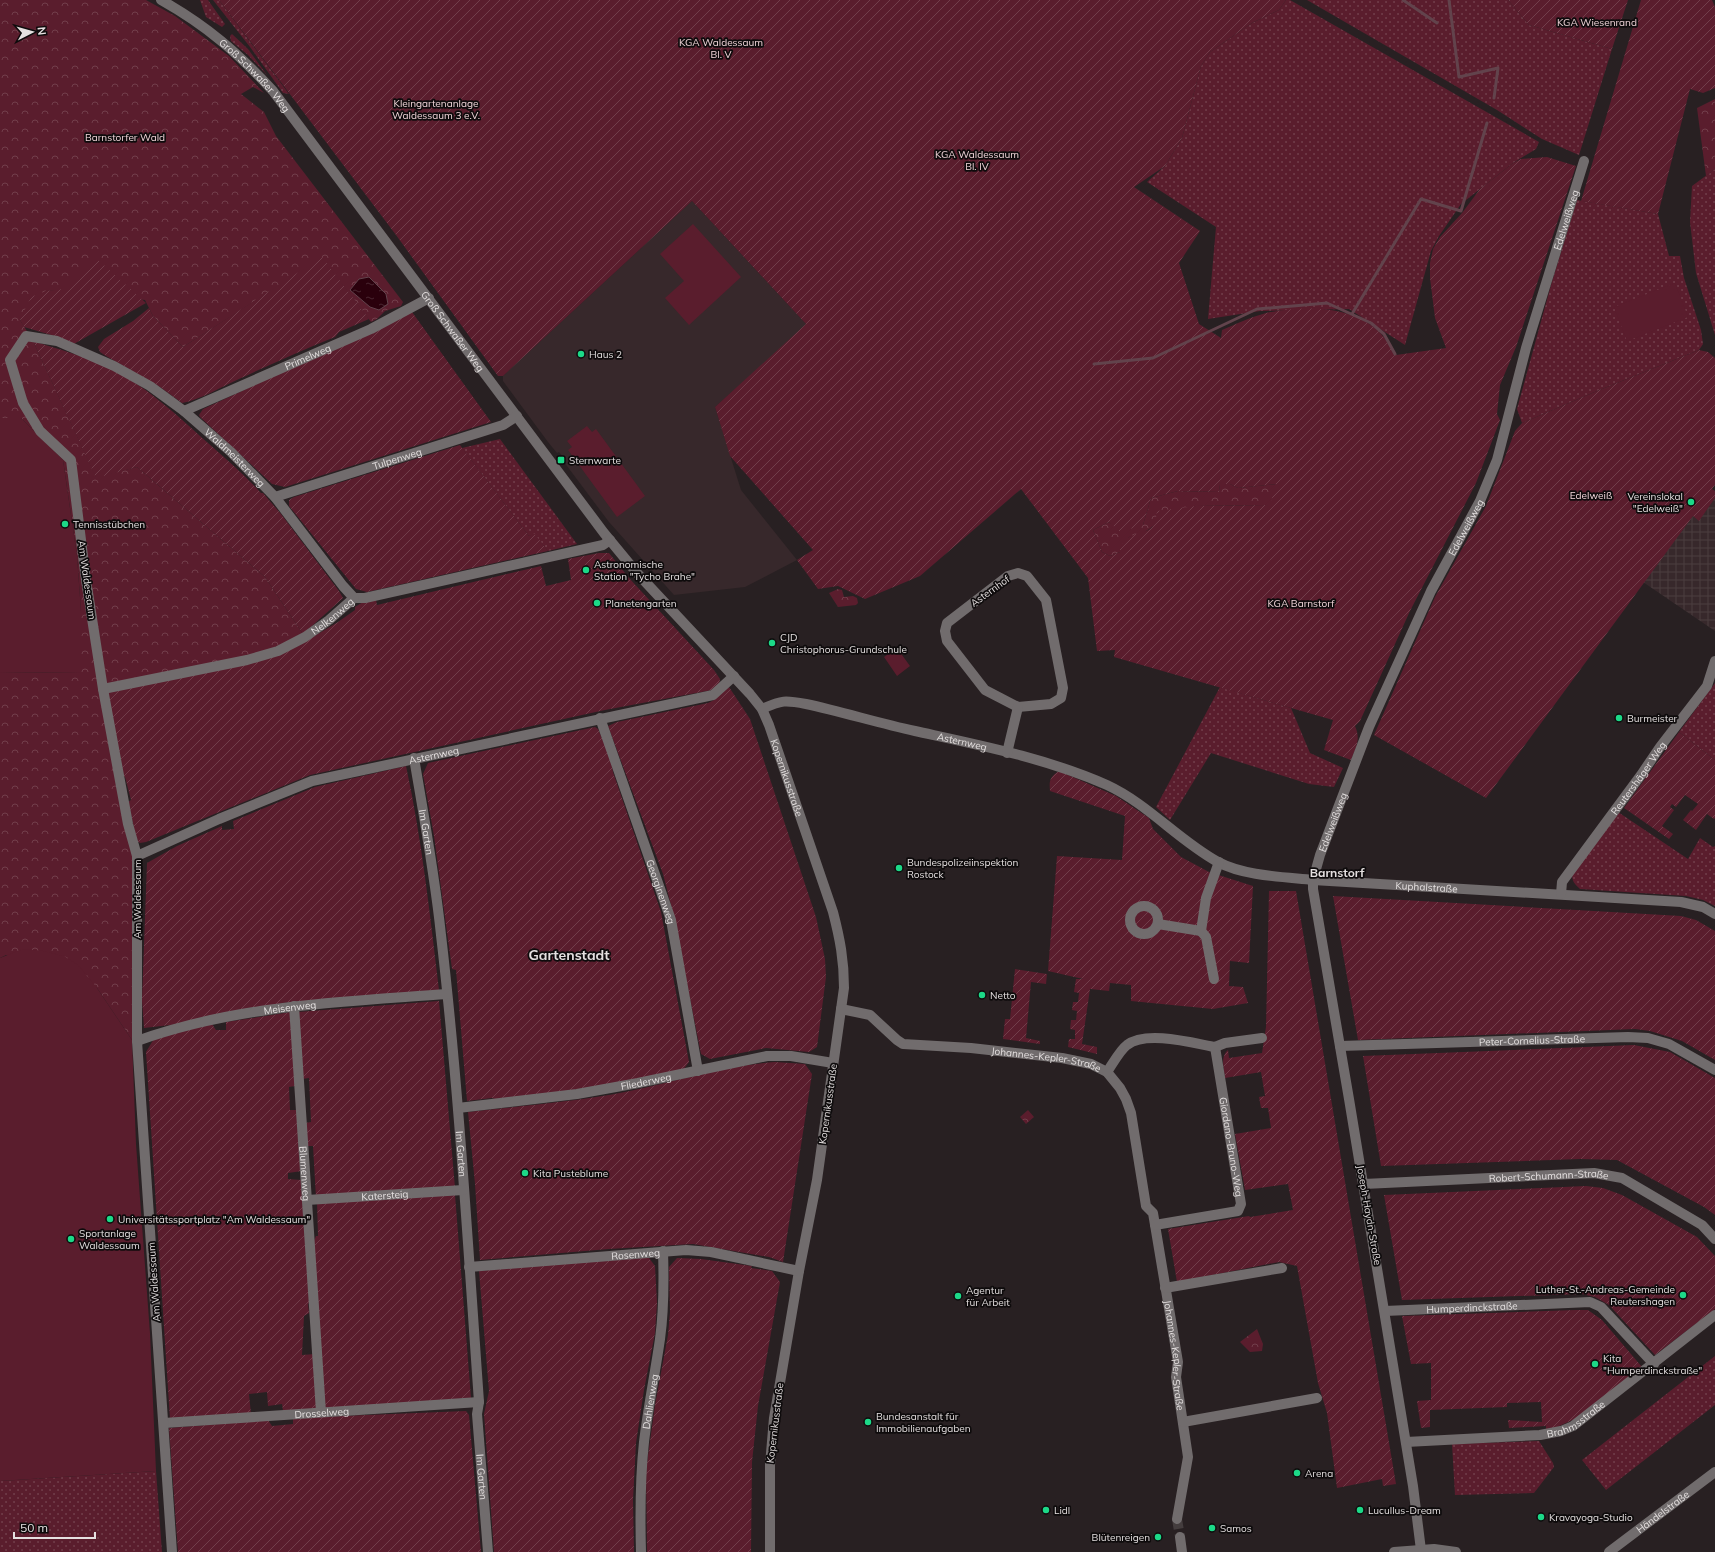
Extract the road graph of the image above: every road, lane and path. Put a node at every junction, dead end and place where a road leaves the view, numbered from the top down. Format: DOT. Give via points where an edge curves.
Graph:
graph roads {
  1 [pos="161,0"];
  2 [pos="1584,161"];
  3 [pos="430,298"];
  4 [pos="83,353"];
  5 [pos="184,411"];
  6 [pos="517,416"];
  7 [pos="276,497"];
  8 [pos="610,540"];
  9 [pos="354,598"];
  10 [pos="1715,662"];
  11 [pos="734,676"];
  12 [pos="104,689"];
  13 [pos="1018,706"];
  14 [pos="762,709"];
  15 [pos="600,718"];
  16 [pos="1007,753"];
  17 [pos="414,758"];
  18 [pos="1153,813"];
  19 [pos="137,856"];
  20 [pos="1219,862"];
  21 [pos="1313,880"];
  22 [pos="1561,894"];
  23 [pos="1715,914"];
  24 [pos="1158,924"];
  25 [pos="1201,931"];
  26 [pos="1214,979"];
  27 [pos="447,994"];
  28 [pos="294,1006"];
  29 [pos="842,1009"];
  30 [pos="1262,1038"];
  31 [pos="137,1041"];
  32 [pos="1215,1046"];
  33 [pos="1340,1046"];
  34 [pos="833,1063"];
  35 [pos="1715,1070"];
  36 [pos="698,1071"];
  37 [pos="1107,1072"];
  38 [pos="458,1108"];
  39 [pos="1364,1184"];
  40 [pos="463,1190"];
  41 [pos="307,1200"];
  42 [pos="1155,1226"];
  43 [pos="1715,1239"];
  44 [pos="663,1251"];
  45 [pos="469,1267"];
  46 [pos="1282,1268"];
  47 [pos="799,1271"];
  48 [pos="1165,1288"];
  49 [pos="1385,1311"];
  50 [pos="1715,1315"];
  51 [pos="1654,1364"];
  52 [pos="1316,1398"];
  53 [pos="479,1402"];
  54 [pos="321,1412"];
  55 [pos="1183,1422"];
  56 [pos="164,1423"];
  57 [pos="1406,1442"];
  58 [pos="1715,1472"];
  59 [pos="1177,1518"];
  60 [pos="1180,1537"];
  61 [pos="1421,1550"];
  62 [pos="172,1552"];
  63 [pos="488,1552"];
  64 [pos="641,1552"];
  65 [pos="770,1552"];
  66 [pos="1182,1552"];
  67 [pos="1394,1552"];
  68 [pos="1456,1552"];
  69 [pos="1610,1552"];
  1 -- 3 [label="street, Groß Schwaßer Weg" via="219,38 273,91"];
  2 -- 21 [label="street, Edelweißweg" via="1526,348 1495,466 1480,501 1428,598 1369,727 1320,855"];
  3 -- 5 [label="street, Primelweg" via="371,329"];
  3 -- 6 [label="street, Groß Schwaßer Weg"];
  4 -- 5 [label="street, Waldmeisterweg" via="114,366 150,386"];
  4 -- 12 [label="street, Am Waldessaum" via="57,340 26,336 10,360 23,404 40,431 71,460 86,580"];
  5 -- 7 [label="street, Waldmeisterweg" via="231,452"];
  6 -- 7 [label="street, Tulpenweg" via="503,425"];
  6 -- 8 [label="street, Groß Schwaßer Weg"];
  7 -- 9 [label="street, Waldmeisterweg"];
  8 -- 9 [label="street, Nelkenweg" via="603,545 365,598"];
  8 -- 11 [label="street, Groß Schwaßer Weg" via="637,573"];
  9 -- 12 [label="street, Nelkenweg" via="305,637 278,651 248,660"];
  10 -- 22 [label="street, Reutershäger Weg" via="1707,686 1562,882"];
  11 -- 14 [label="street, Kopernikusstraße"];
  11 -- 15 [label="street, Asternweg" via="714,695"];
  12 -- 19 [label="street, Am Waldessaum" via="128,824"];
  13 -- 13 [label="street, Asternhof" via="1051,704 1061,698 1063,688 1046,600 1027,576 1018,573 1008,576 947,623 945,631 948,641 985,690"];
  13 -- 16 [label="street"];
  14 -- 16 [label="street, Asternweg" via="786,700"];
  14 -- 29 [label="street, Kopernikusstraße" via="833,912 844,962"];
  15 -- 17 [label="street, Asternweg"];
  15 -- 36 [label="street, Georginenweg" via="669,914"];
  16 -- 18 [label="street, Asternweg" via="1086,776 1127,795"];
  17 -- 19 [label="street, Asternweg" via="312,781"];
  17 -- 27 [label="street, Im Garten" via="439,919"];
  18 -- 20 [label="street, Kuphalstraße" via="1191,844"];
  19 -- 31 [label="street, Am Waldessaum"];
  20 -- 21 [label="street, Kuphalstraße" via="1242,870"];
  20 -- 25 [label="street" via="1206,898"];
  21 -- 22 [label="street, Kuphalstraße"];
  21 -- 33 [label="street, Joseph-Haydn-Straße"];
  22 -- 23 [label="street, Kuphalstraße" via="1681,902 1703,907"];
  24 -- 25 [label="street"];
  25 -- 26 [label="street" via="1206,937"];
  27 -- 28 [label="street, Meisenweg"];
  27 -- 38 [label="street, Im Garten"];
  28 -- 31 [label="street, Meisenweg" via="214,1020"];
  28 -- 41 [label="street, Blumenweg"];
  29 -- 34 [label="street, Kopernikusstraße"];
  29 -- 37 [label="street, Johannes-Kepler-Straße" via="870,1015 903,1044 1062,1058 1091,1064"];
  30 -- 32 [label="street"];
  31 -- 56 [label="street, Am Waldessaum"];
  32 -- 37 [label="street" via="1163,1039 1138,1040 1126,1045"];
  32 -- 42 [label="street, Giordano-Bruno-Weg" via="1241,1204 1238,1211"];
  33 -- 35 [label="street, Peter-Cornelius-Straße" via="1648,1038 1669,1044"];
  33 -- 39 [label="street, Joseph-Haydn-Straße"];
  34 -- 36 [label="street, Fliederweg" via="791,1056 767,1056"];
  34 -- 47 [label="street, Kopernikusstraße" via="817,1180"];
  36 -- 38 [label="street, Fliederweg" via="577,1094"];
  37 -- 42 [label="street, Johannes-Kepler-Straße" via="1120,1088 1128,1106 1146,1206 1153,1213"];
  38 -- 40 [label="street, Im Garten"];
  39 -- 43 [label="street, Robert-Schumann-Straße" via="1594,1173 1610,1175 1622,1178 1702,1225"];
  39 -- 49 [label="street, Joseph-Haydn-Straße"];
  40 -- 41 [label="street, Katersteig"];
  40 -- 45 [label="street, Im Garten"];
  41 -- 54 [label="street, Blumenweg"];
  42 -- 48 [label="street, Johannes-Kepler-Straße"];
  44 -- 45 [label="street, Rosenweg"];
  44 -- 47 [label="street, Rosenweg" via="711,1252"];
  44 -- 64 [label="street, Dahlienweg" via="664,1305 641,1473"];
  45 -- 53 [label="street, Im Garten"];
  46 -- 48 [label="street, Johannes-Kepler-Straße"];
  47 -- 65 [label="street, Kopernikusstraße" via="774,1418 770,1465"];
  48 -- 55 [label="street, Johannes-Kepler-Straße" via="1178,1362 1176,1377"];
  49 -- 51 [label="street, Humperdinckstraße" via="1590,1302 1602,1307"];
  49 -- 57 [label="street, Joseph-Haydn-Straße"];
  50 -- 51 [label="street, Brahmsstraße"];
  51 -- 57 [label="street, Brahmsstraße" via="1573,1426 1562,1431 1540,1435"];
  52 -- 55 [label="street, Johannes-Kepler-Straße"];
  53 -- 54 [label="street, Drosselweg"];
  53 -- 63 [label="street, Im Garten" via="476,1414"];
  54 -- 56 [label="street, Drosselweg"];
  55 -- 59 [label="street, Johannes-Kepler-Straße" via="1188,1457"];
  56 -- 62 [label="street, Am Waldessaum"];
  57 -- 61 [label="street, Joseph-Haydn-Straße"];
  58 -- 69 [label="street, Händelstraße"];
  60 -- 66 [label="street"];
  61 -- 67 [label="street"];
  61 -- 68 [label="street"];
}
